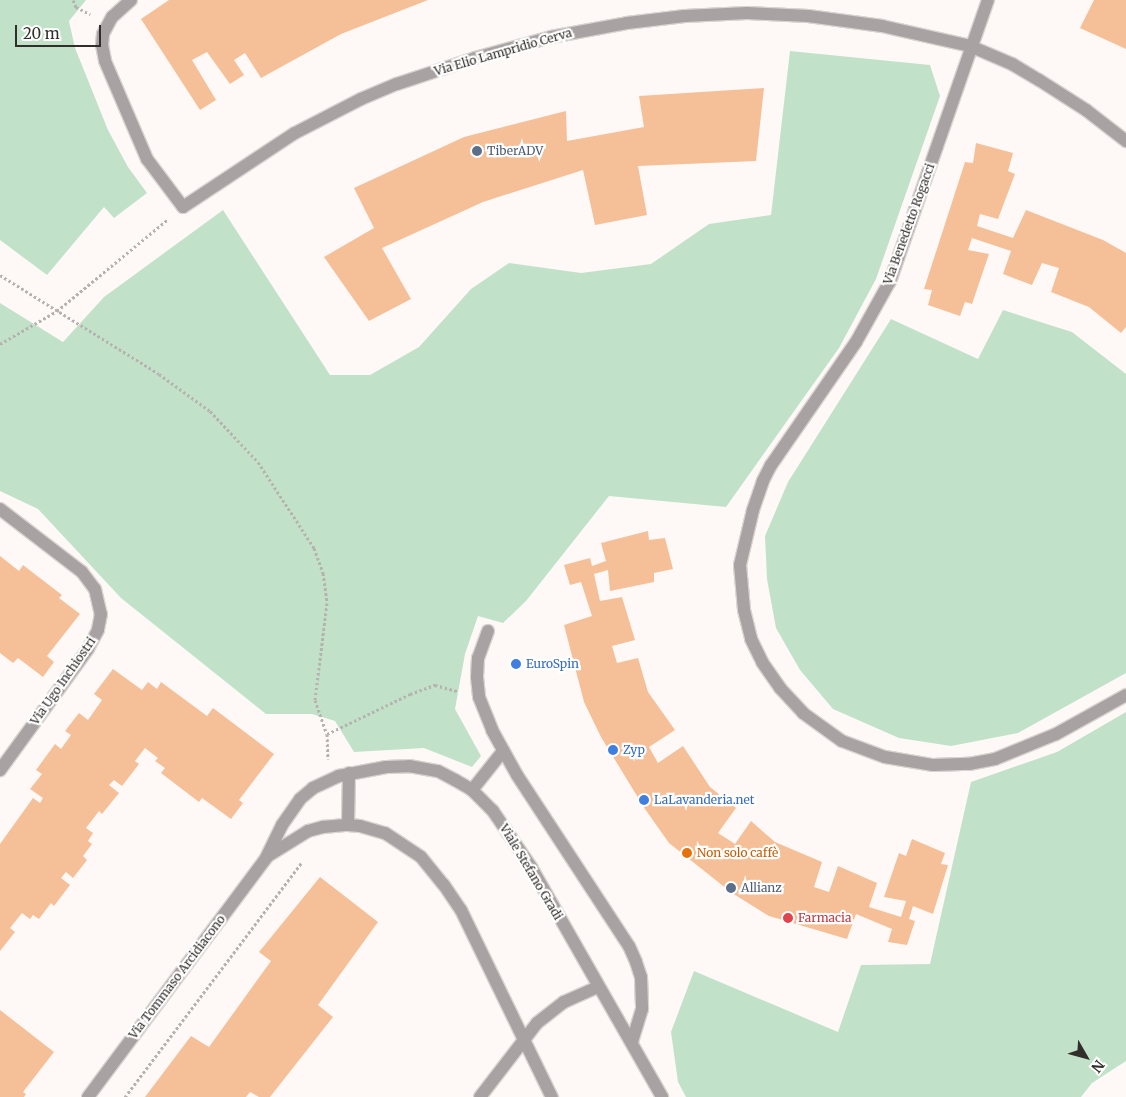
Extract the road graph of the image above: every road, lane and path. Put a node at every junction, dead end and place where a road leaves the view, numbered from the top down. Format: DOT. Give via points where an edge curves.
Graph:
graph roads {
  1 [pos="131,0"];
  2 [pos="988,0"];
  3 [pos="970,46"];
  4 [pos="1126,140"];
  5 [pos="183,207"];
  6 [pos="0,275"];
  7 [pos="57,311"];
  8 [pos="0,344"];
  9 [pos="0,509"];
  10 [pos="488,631"];
  11 [pos="1126,695"];
  12 [pos="480,697"];
  13 [pos="327,734"];
  14 [pos="502,751"];
  15 [pos="0,770"];
  16 [pos="349,773"];
  17 [pos="329,780"];
  18 [pos="472,790"];
  19 [pos="348,825"];
  20 [pos="266,858"];
  21 [pos="303,860"];
  22 [pos="597,987"];
  23 [pos="523,1039"];
  24 [pos="632,1041"];
  25 [pos="88,1097"];
  26 [pos="125,1097"];
  27 [pos="480,1097"];
  28 [pos="552,1097"];
  29 [pos="662,1097"];
  1 -- 5 [label="street" via="112,17 103,34 105,61 147,159"];
  2 -- 3 [label="street, Via Benedetto Rogacci"];
  3 -- 4 [label="street, Via Elio Lampridio Cerva" via="1039,80"];
  3 -- 5 [label="street, Via Elio Lampridio Cerva" via="856,22 768,13 675,17 575,32 465,61 361,99 294,133"];
  3 -- 11 [label="street, Via Benedetto Rogacci" via="890,281 848,355 771,464 753,510 740,565 744,610 751,639 780,688 814,723 852,746 885,757 920,763 969,764 995,760 1033,745"];
  5 -- 7 [label="path"];
  6 -- 7 [label="path"];
  7 -- 8 [label="path"];
  7 -- 13 [label="path" via="159,374 210,411 258,462 314,548 323,574 327,603 315,700"];
  9 -- 15 [label="street, Via Ugo Inchiostri" via="82,572 95,589 101,614 98,630 88,649"];
  10 -- 12 [label="street" via="478,658"];
  12 -- 13 [label="path" via="435,685"];
  12 -- 14 [label="street"];
  13 -- 17 [label="path"];
  14 -- 18 [label="street"];
  14 -- 24 [label="street" via="629,946 642,992 642,1009"];
  16 -- 17 [label="street, Viale Stefano Gradi"];
  16 -- 18 [label="street, Viale Stefano Gradi" via="418,767 438,771"];
  16 -- 19 [label="street"];
  17 -- 20 [label="street, Viale Stefano Gradi" via="314,788 294,807"];
  18 -- 22 [label="street, Viale Stefano Gradi" via="493,811 522,852"];
  19 -- 20 [label="street" via="308,831"];
  19 -- 23 [label="street" via="385,833 408,846 428,866 461,910"];
  20 -- 25 [label="street, Via Tommaso Arcidiacono"];
  21 -- 26 [label="path"];
  22 -- 23 [label="street" via="556,1006"];
  22 -- 24 [label="street, Viale Stefano Gradi"];
  23 -- 27 [label="street"];
  23 -- 28 [label="street"];
  24 -- 29 [label="street, Viale Stefano Gradi"];
}
